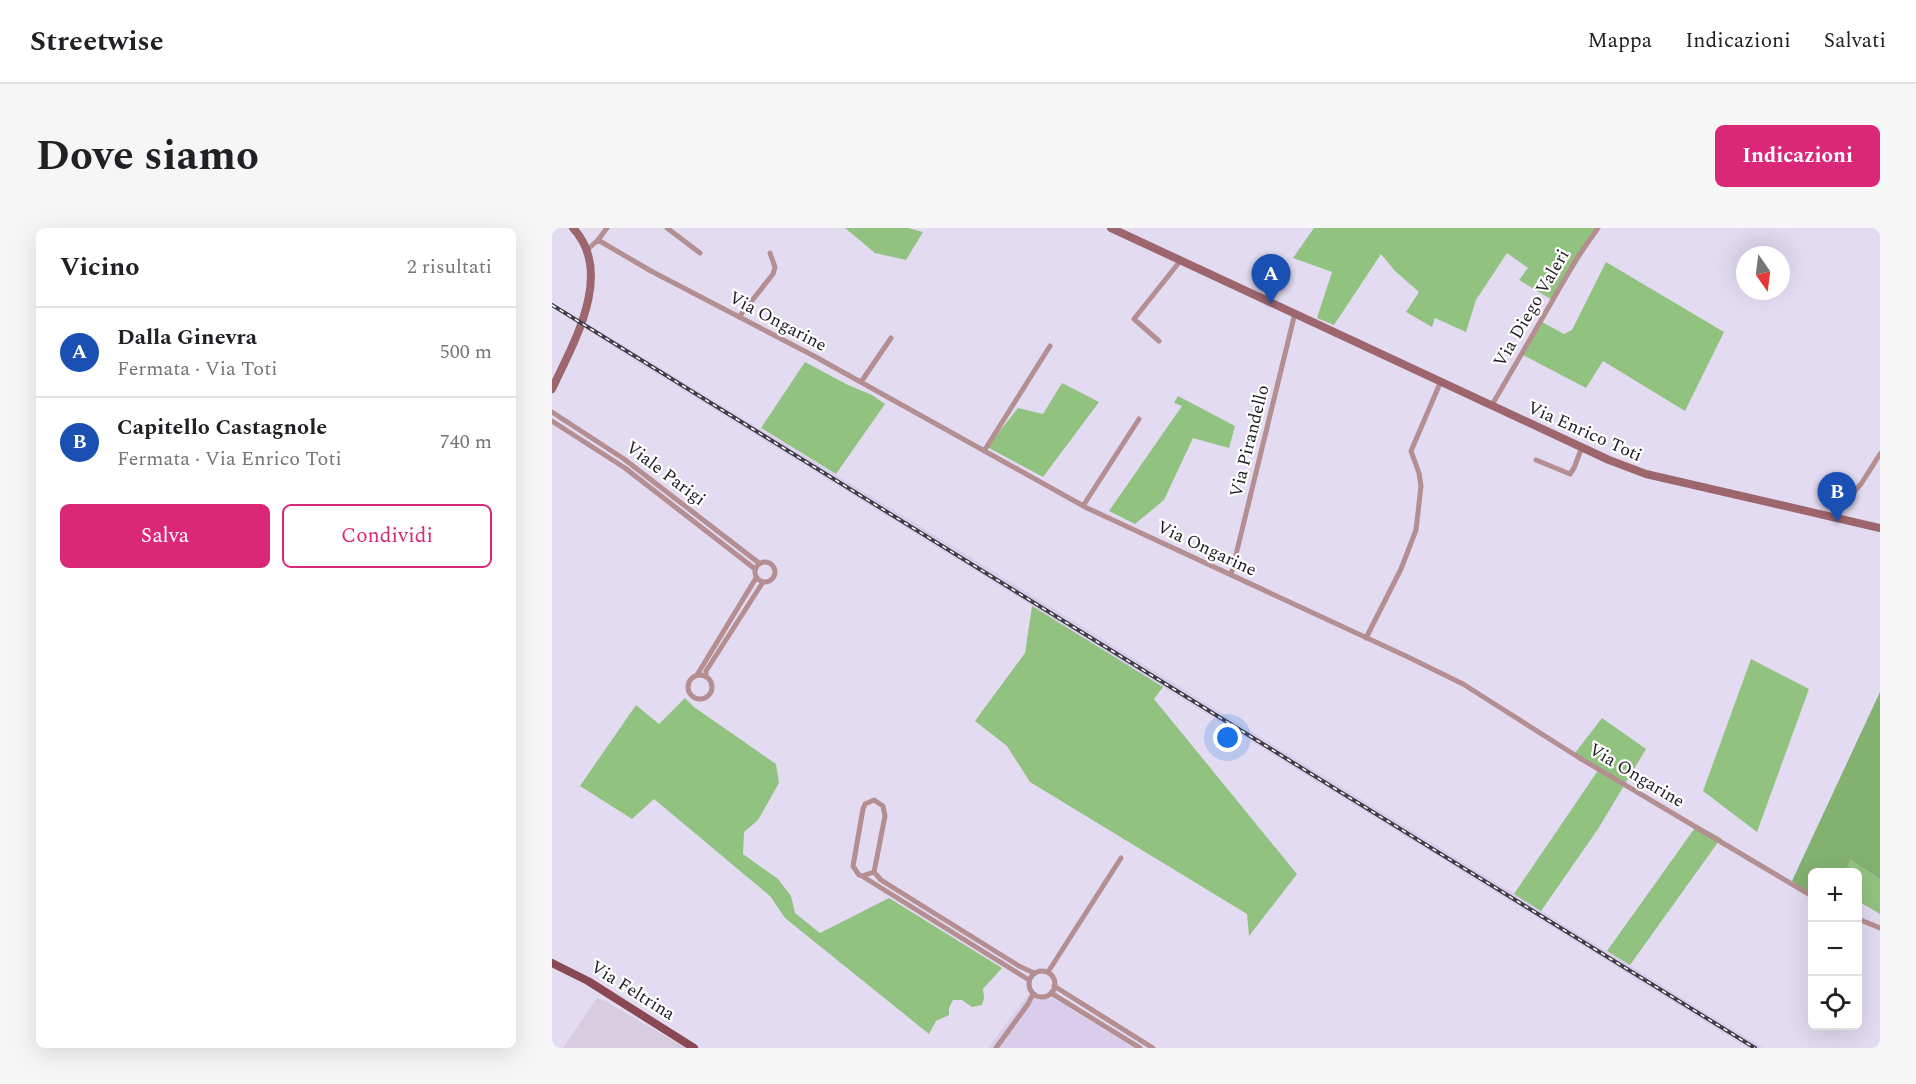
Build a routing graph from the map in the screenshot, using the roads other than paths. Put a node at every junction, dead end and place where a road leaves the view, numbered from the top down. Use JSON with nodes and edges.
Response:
{"nodes":[{"id":1,"x":573,"y":228,"type":"edge"},
{"id":2,"x":607,"y":228,"type":"edge"},
{"id":3,"x":667,"y":228,"type":"edge"},
{"id":4,"x":1112,"y":228,"type":"edge"},
{"id":5,"x":1598,"y":228,"type":"edge"},
{"id":6,"x":598,"y":240,"type":"junction"},
{"id":7,"x":700,"y":253,"type":"dead end"},
{"id":8,"x":770,"y":253,"type":"dead end"},
{"id":9,"x":588,"y":254,"type":"junction"},
{"id":10,"x":1181,"y":260,"type":"junction"},
{"id":11,"x":1297,"y":313,"type":"junction"},
{"id":12,"x":739,"y":317,"type":"junction"},
{"id":13,"x":891,"y":338,"type":"dead end"},
{"id":14,"x":1159,"y":342,"type":"dead end"},
{"id":15,"x":1050,"y":346,"type":"dead end"},
{"id":16,"x":1441,"y":381,"type":"junction"},
{"id":17,"x":861,"y":382,"type":"junction"},
{"id":18,"x":552,"y":389,"type":"edge"},
{"id":19,"x":1492,"y":405,"type":"junction"},
{"id":20,"x":552,"y":412,"type":"edge"},
{"id":21,"x":1139,"y":419,"type":"dead end"},
{"id":22,"x":552,"y":421,"type":"edge"},
{"id":23,"x":1582,"y":447,"type":"junction"},
{"id":24,"x":984,"y":451,"type":"junction"},
{"id":25,"x":1880,"y":454,"type":"edge"},
{"id":26,"x":1536,"y":460,"type":"dead end"},
{"id":27,"x":1083,"y":506,"type":"junction"},
{"id":28,"x":1832,"y":516,"type":"junction"},
{"id":29,"x":1878,"y":528,"type":"edge"},
{"id":30,"x":759,"y":563,"type":"junction"},
{"id":31,"x":755,"y":569,"type":"junction"},
{"id":32,"x":1231,"y":575,"type":"junction"},
{"id":33,"x":756,"y":578,"type":"junction"},
{"id":34,"x":762,"y":582,"type":"junction"},
{"id":35,"x":1366,"y":638,"type":"junction"},
{"id":36,"x":697,"y":675,"type":"junction"},
{"id":37,"x":706,"y":676,"type":"junction"},
{"id":38,"x":1122,"y":858,"type":"dead end"},
{"id":39,"x":874,"y":872,"type":"junction"},
{"id":40,"x":862,"y":876,"type":"junction"},
{"id":41,"x":1808,"y":894,"type":"edge"},
{"id":42,"x":1862,"y":921,"type":"edge"},
{"id":43,"x":1880,"y":928,"type":"edge"},
{"id":44,"x":552,"y":963,"type":"edge"},
{"id":45,"x":1048,"y":972,"type":"junction"},
{"id":46,"x":1034,"y":973,"type":"junction"},
{"id":47,"x":1029,"y":980,"type":"junction"},
{"id":48,"x":1054,"y":986,"type":"junction"},
{"id":49,"x":1051,"y":993,"type":"junction"},
{"id":50,"x":1033,"y":994,"type":"junction"},
{"id":51,"x":694,"y":1048,"type":"edge"},
{"id":52,"x":996,"y":1048,"type":"edge"},
{"id":53,"x":1140,"y":1048,"type":"edge"},
{"id":54,"x":1153,"y":1048,"type":"edge"}],
"edges":[{"from":1,"to":9,"type":"main road"},
{"from":2,"to":6,"type":"street"},
{"from":3,"to":7,"type":"street"},
{"from":4,"to":10,"type":"main road","name":"Via Enrico Toti"},
{"from":5,"to":19,"type":"street","name":"Via Diego Valeri"},
{"from":6,"to":9,"type":"street"},
{"from":6,"to":12,"type":"street","name":"Via Ongarine"},
{"from":8,"to":12,"type":"street"},
{"from":9,"to":18,"type":"main road"},
{"from":10,"to":11,"type":"main road","name":"Via Enrico Toti"},
{"from":10,"to":14,"type":"street"},
{"from":11,"to":16,"type":"main road","name":"Via Enrico Toti"},
{"from":11,"to":32,"type":"street","name":"Via Pirandello"},
{"from":12,"to":17,"type":"street","name":"Via Ongarine"},
{"from":13,"to":17,"type":"street"},
{"from":15,"to":24,"type":"street"},
{"from":16,"to":19,"type":"main road","name":"Via Enrico Toti"},
{"from":16,"to":35,"type":"street"},
{"from":17,"to":24,"type":"street","name":"Via Ongarine"},
{"from":19,"to":23,"type":"main road","name":"Via Enrico Toti"},
{"from":20,"to":30,"type":"street","name":"Viale Parigi"},
{"from":21,"to":27,"type":"street"},
{"from":22,"to":31,"type":"street","name":"Viale Parigi"},
{"from":23,"to":26,"type":"street"},
{"from":23,"to":28,"type":"main road","name":"Via Enrico Toti"},
{"from":24,"to":27,"type":"street","name":"Via Ongarine"},
{"from":25,"to":28,"type":"street"},
{"from":27,"to":32,"type":"street","name":"Via Ongarine"},
{"from":28,"to":29,"type":"main road","name":"Via Enrico Toti"},
{"from":30,"to":31,"type":"street"},
{"from":30,"to":34,"type":"street","name":"Viale Parigi"},
{"from":31,"to":33,"type":"street"},
{"from":32,"to":35,"type":"street","name":"Via Ongarine"},
{"from":33,"to":34,"type":"street"},
{"from":33,"to":36,"type":"street"},
{"from":34,"to":37,"type":"street"},
{"from":35,"to":41,"type":"street","name":"Via Ongarine"},
{"from":36,"to":37,"type":"street"},
{"from":36,"to":37,"type":"street"},
{"from":38,"to":45,"type":"street"},
{"from":39,"to":40,"type":"street"},
{"from":39,"to":40,"type":"street"},
{"from":39,"to":46,"type":"street"},
{"from":40,"to":47,"type":"street"},
{"from":42,"to":43,"type":"street"},
{"from":44,"to":51,"type":"main road","name":"Via Feltrina"},
{"from":45,"to":46,"type":"street"},
{"from":45,"to":48,"type":"street"},
{"from":46,"to":47,"type":"street"},
{"from":47,"to":50,"type":"street"},
{"from":48,"to":49,"type":"street"},
{"from":48,"to":54,"type":"street"},
{"from":49,"to":50,"type":"street"},
{"from":49,"to":53,"type":"street"},
{"from":50,"to":52,"type":"street"}]}
